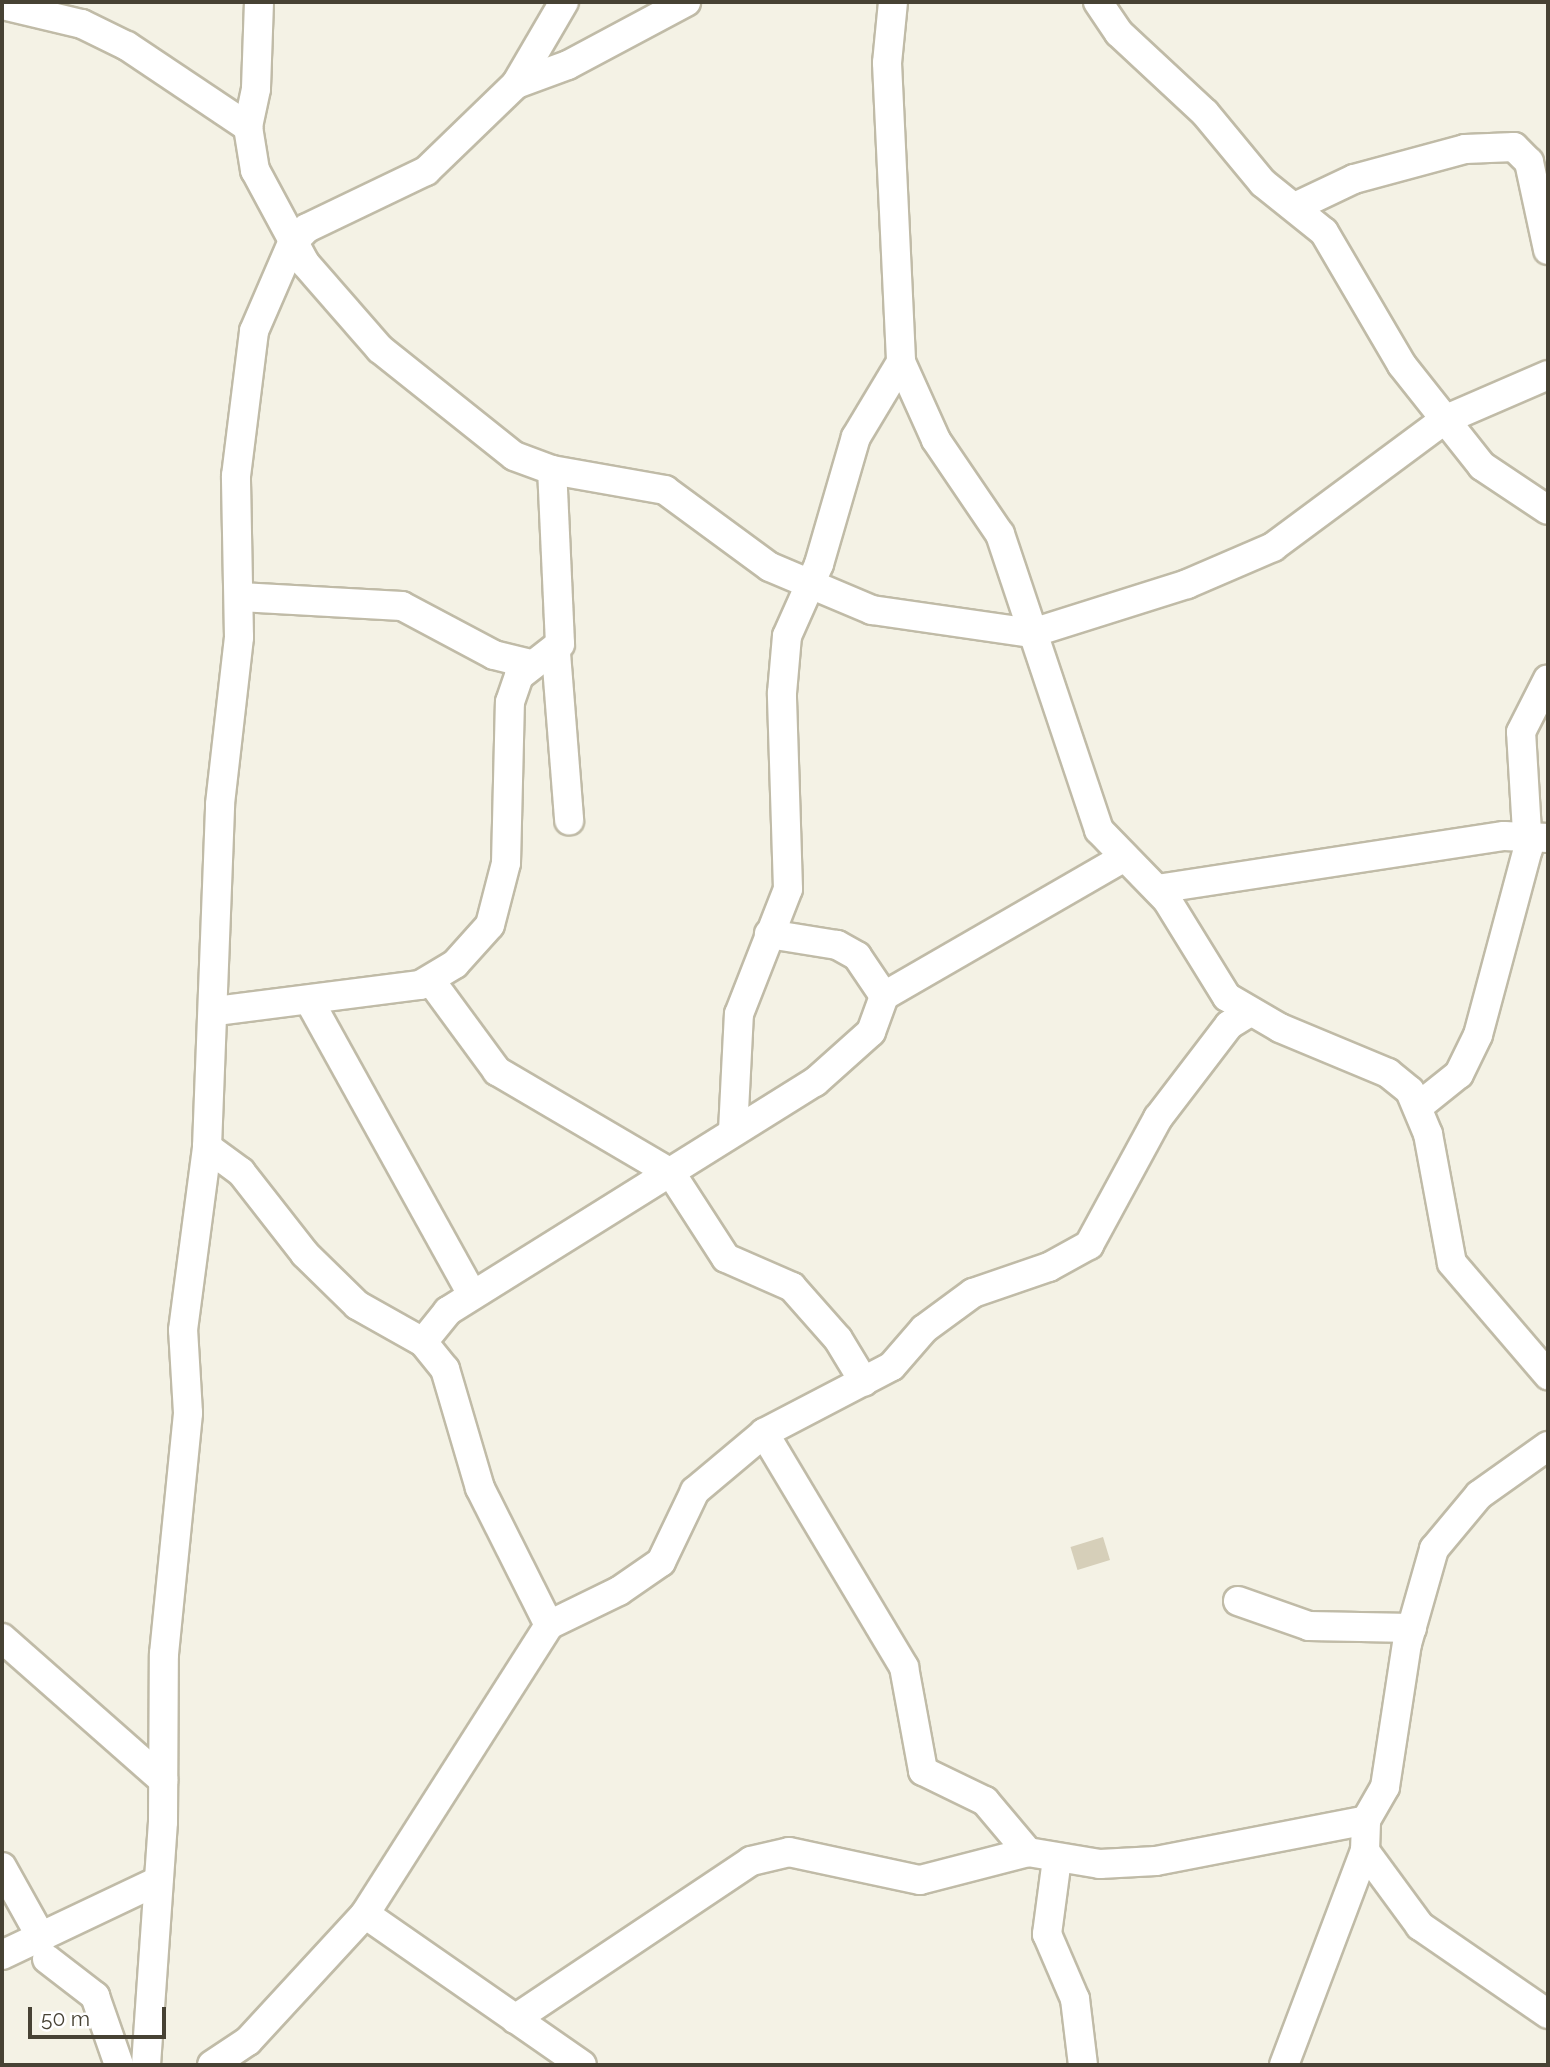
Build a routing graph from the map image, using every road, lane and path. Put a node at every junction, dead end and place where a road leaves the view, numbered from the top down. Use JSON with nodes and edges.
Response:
{"nodes":[{"id":1,"x":260,"y":2,"type":"edge"},
{"id":2,"x":564,"y":2,"type":"edge"},
{"id":3,"x":685,"y":2,"type":"edge"},
{"id":4,"x":893,"y":2,"type":"edge"},
{"id":5,"x":1099,"y":2,"type":"edge"},
{"id":6,"x":2,"y":5,"type":"edge"},
{"id":7,"x":516,"y":84,"type":"junction"},
{"id":8,"x":248,"y":127,"type":"junction"},
{"id":9,"x":1295,"y":207,"type":"junction"},
{"id":10,"x":292,"y":243,"type":"junction"},
{"id":11,"x":1548,"y":250,"type":"edge"},
{"id":12,"x":901,"y":362,"type":"junction"},
{"id":13,"x":1548,"y":375,"type":"edge"},
{"id":14,"x":1444,"y":421,"type":"junction"},
{"id":15,"x":552,"y":470,"type":"junction"},
{"id":16,"x":1548,"y":510,"type":"edge"},
{"id":17,"x":811,"y":582,"type":"junction"},
{"id":18,"x":240,"y":597,"type":"junction"},
{"id":19,"x":1032,"y":633,"type":"junction"},
{"id":20,"x":556,"y":653,"type":"junction"},
{"id":21,"x":530,"y":664,"type":"junction"},
{"id":22,"x":1548,"y":679,"type":"edge"},
{"id":23,"x":569,"y":820,"type":"dead end"},
{"id":24,"x":1538,"y":838,"type":"edge"},
{"id":25,"x":1123,"y":858,"type":"junction"},
{"id":26,"x":1157,"y":889,"type":"junction"},
{"id":27,"x":769,"y":934,"type":"junction"},
{"id":28,"x":431,"y":981,"type":"junction"},
{"id":29,"x":884,"y":996,"type":"junction"},
{"id":30,"x":310,"y":1002,"type":"junction"},
{"id":31,"x":216,"y":1012,"type":"junction"},
{"id":32,"x":1235,"y":1012,"type":"junction"},
{"id":33,"x":1419,"y":1106,"type":"junction"},
{"id":34,"x":733,"y":1131,"type":"junction"},
{"id":35,"x":207,"y":1147,"type":"junction"},
{"id":36,"x":671,"y":1173,"type":"junction"},
{"id":37,"x":472,"y":1294,"type":"junction"},
{"id":38,"x":423,"y":1342,"type":"junction"},
{"id":39,"x":1548,"y":1375,"type":"edge"},
{"id":40,"x":864,"y":1382,"type":"junction"},
{"id":41,"x":764,"y":1433,"type":"junction"},
{"id":42,"x":1548,"y":1446,"type":"edge"},
{"id":43,"x":1238,"y":1601,"type":"dead end"},
{"id":44,"x":549,"y":1625,"type":"junction"},
{"id":45,"x":1412,"y":1628,"type":"junction"},
{"id":46,"x":2,"y":1638,"type":"edge"},
{"id":47,"x":163,"y":1780,"type":"junction"},
{"id":48,"x":1366,"y":1820,"type":"junction"},
{"id":49,"x":1365,"y":1851,"type":"junction"},
{"id":50,"x":1028,"y":1852,"type":"junction"},
{"id":51,"x":1057,"y":1859,"type":"junction"},
{"id":52,"x":2,"y":1867,"type":"edge"},
{"id":53,"x":159,"y":1881,"type":"junction"},
{"id":54,"x":365,"y":1914,"type":"junction"},
{"id":55,"x":44,"y":1949,"type":"junction"},
{"id":56,"x":2,"y":1955,"type":"edge"},
{"id":57,"x":1548,"y":2014,"type":"edge"},
{"id":58,"x":515,"y":2019,"type":"junction"},
{"id":59,"x":119,"y":2065,"type":"edge"},
{"id":60,"x":146,"y":2065,"type":"edge"},
{"id":61,"x":213,"y":2065,"type":"edge"},
{"id":62,"x":582,"y":2065,"type":"edge"},
{"id":63,"x":1083,"y":2065,"type":"edge"},
{"id":64,"x":1284,"y":2065,"type":"edge"}],
"edges":[{"from":1,"to":8,"type":"street"},
{"from":2,"to":7,"type":"street"},
{"from":3,"to":7,"type":"street"},
{"from":4,"to":12,"type":"street"},
{"from":5,"to":9,"type":"street"},
{"from":6,"to":8,"type":"street"},
{"from":7,"to":10,"type":"street"},
{"from":8,"to":10,"type":"street"},
{"from":9,"to":11,"type":"street"},
{"from":9,"to":14,"type":"street"},
{"from":10,"to":15,"type":"street"},
{"from":10,"to":18,"type":"street"},
{"from":12,"to":17,"type":"street"},
{"from":12,"to":19,"type":"street"},
{"from":13,"to":14,"type":"street"},
{"from":14,"to":16,"type":"street"},
{"from":14,"to":19,"type":"street"},
{"from":15,"to":17,"type":"street"},
{"from":15,"to":20,"type":"street"},
{"from":17,"to":19,"type":"street"},
{"from":17,"to":27,"type":"street"},
{"from":18,"to":21,"type":"street"},
{"from":18,"to":31,"type":"street"},
{"from":19,"to":25,"type":"street"},
{"from":20,"to":21,"type":"street"},
{"from":20,"to":23,"type":"street"},
{"from":21,"to":28,"type":"street"},
{"from":22,"to":24,"type":"street"},
{"from":24,"to":26,"type":"street"},
{"from":24,"to":33,"type":"street"},
{"from":25,"to":26,"type":"street"},
{"from":25,"to":29,"type":"street"},
{"from":26,"to":32,"type":"street"},
{"from":27,"to":29,"type":"street"},
{"from":27,"to":34,"type":"street"},
{"from":28,"to":30,"type":"street"},
{"from":28,"to":36,"type":"street"},
{"from":29,"to":34,"type":"street"},
{"from":30,"to":31,"type":"street"},
{"from":30,"to":37,"type":"street"},
{"from":31,"to":35,"type":"street"},
{"from":32,"to":33,"type":"street"},
{"from":32,"to":40,"type":"street"},
{"from":33,"to":39,"type":"street"},
{"from":34,"to":36,"type":"street"},
{"from":35,"to":38,"type":"street"},
{"from":35,"to":47,"type":"street"},
{"from":36,"to":37,"type":"street"},
{"from":36,"to":40,"type":"street"},
{"from":37,"to":38,"type":"street"},
{"from":38,"to":44,"type":"street"},
{"from":40,"to":41,"type":"street"},
{"from":41,"to":44,"type":"street"},
{"from":41,"to":50,"type":"street"},
{"from":42,"to":45,"type":"street"},
{"from":43,"to":45,"type":"street"},
{"from":44,"to":54,"type":"street"},
{"from":45,"to":48,"type":"street"},
{"from":46,"to":47,"type":"street"},
{"from":47,"to":53,"type":"street"},
{"from":48,"to":49,"type":"street"},
{"from":48,"to":51,"type":"street"},
{"from":49,"to":57,"type":"street"},
{"from":49,"to":64,"type":"street"},
{"from":50,"to":51,"type":"street"},
{"from":50,"to":58,"type":"street"},
{"from":51,"to":63,"type":"street"},
{"from":52,"to":55,"type":"street"},
{"from":53,"to":55,"type":"street"},
{"from":53,"to":60,"type":"street"},
{"from":54,"to":58,"type":"street"},
{"from":54,"to":61,"type":"street"},
{"from":55,"to":56,"type":"street"},
{"from":55,"to":59,"type":"street"},
{"from":58,"to":62,"type":"street"}]}
